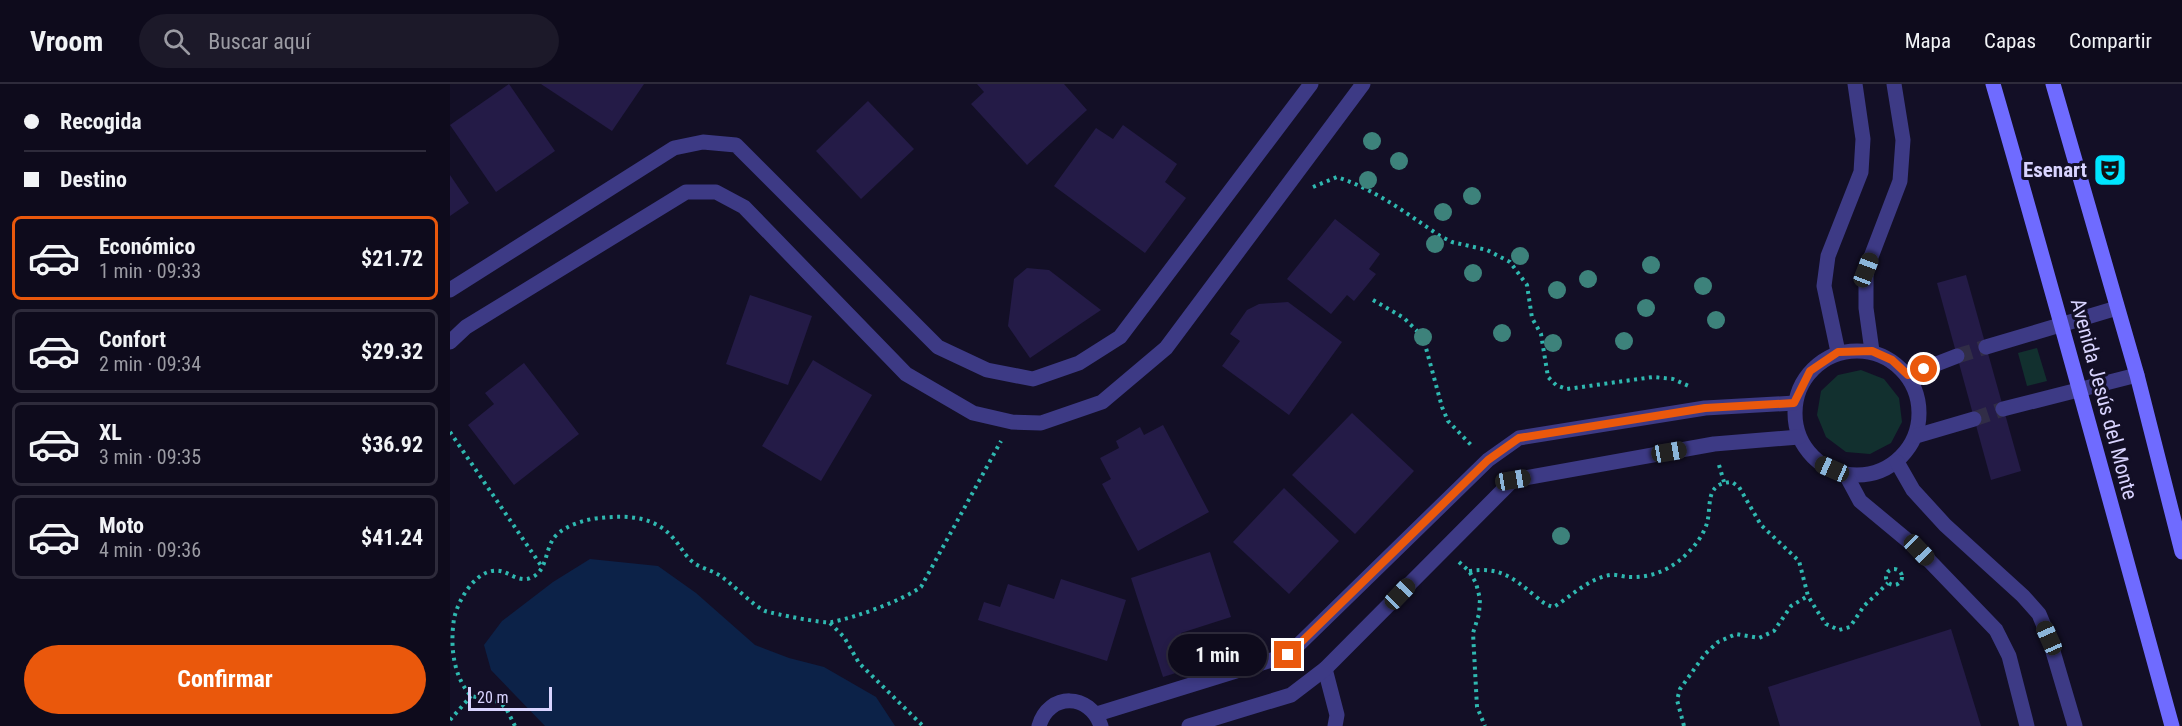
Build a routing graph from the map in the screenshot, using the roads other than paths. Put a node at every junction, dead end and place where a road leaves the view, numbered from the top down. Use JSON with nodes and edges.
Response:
{"nodes":[{"id":1,"x":1311,"y":84,"type":"edge"},
{"id":2,"x":1364,"y":84,"type":"edge"},
{"id":3,"x":1855,"y":84,"type":"edge"},
{"id":4,"x":1894,"y":84,"type":"edge"},
{"id":5,"x":1993,"y":84,"type":"edge"},
{"id":6,"x":2052,"y":84,"type":"edge"},
{"id":7,"x":450,"y":290,"type":"edge"},
{"id":8,"x":2117,"y":308,"type":"junction"},
{"id":9,"x":2063,"y":324,"type":"junction"},
{"id":10,"x":450,"y":342,"type":"edge"},
{"id":11,"x":1986,"y":347,"type":"tunnel mouth"},
{"id":12,"x":1872,"y":351,"type":"junction"},
{"id":13,"x":1838,"y":352,"type":"junction"},
{"id":14,"x":1957,"y":356,"type":"tunnel mouth"},
{"id":15,"x":1908,"y":375,"type":"junction"},
{"id":16,"x":2137,"y":375,"type":"junction"},
{"id":17,"x":2079,"y":391,"type":"junction"},
{"id":18,"x":1794,"y":403,"type":"junction"},
{"id":19,"x":2003,"y":409,"type":"tunnel mouth"},
{"id":20,"x":1974,"y":419,"type":"tunnel mouth"},
{"id":21,"x":1916,"y":436,"type":"junction"},
{"id":22,"x":1799,"y":437,"type":"junction"},
{"id":23,"x":1897,"y":462,"type":"junction"},
{"id":24,"x":1846,"y":476,"type":"junction"},
{"id":25,"x":2182,"y":552,"type":"edge"},
{"id":26,"x":1325,"y":669,"type":"junction"},
{"id":27,"x":1099,"y":720,"type":"edge"},
{"id":28,"x":1039,"y":726,"type":"edge"},
{"id":29,"x":1189,"y":726,"type":"edge"},
{"id":30,"x":1335,"y":726,"type":"edge"},
{"id":31,"x":2027,"y":726,"type":"edge"},
{"id":32,"x":2075,"y":726,"type":"edge"},
{"id":33,"x":2172,"y":726,"type":"edge"}],
"edges":[{"from":1,"to":7,"type":"street"},
{"from":2,"to":10,"type":"street"},
{"from":3,"to":13,"type":"street"},
{"from":4,"to":12,"type":"street"},
{"from":5,"to":9,"type":"main road","name":"Avenida Jesús del Monte"},
{"from":6,"to":8,"type":"main road","name":"Avenida Jesús del Monte"},
{"from":8,"to":9,"type":"street"},
{"from":8,"to":16,"type":"main road","name":"Avenida Jesús del Monte"},
{"from":9,"to":11,"type":"street"},
{"from":9,"to":17,"type":"main road","name":"Avenida Jesús del Monte"},
{"from":12,"to":13,"type":"street"},
{"from":12,"to":15,"type":"street"},
{"from":13,"to":18,"type":"street"},
{"from":14,"to":15,"type":"street"},
{"from":15,"to":21,"type":"street"},
{"from":16,"to":17,"type":"street"},
{"from":16,"to":25,"type":"main road","name":"Avenida Jesús del Monte"},
{"from":17,"to":19,"type":"street"},
{"from":17,"to":33,"type":"main road","name":"Avenida Jesús del Monte"},
{"from":18,"to":22,"type":"street"},
{"from":18,"to":27,"type":"street"},
{"from":20,"to":21,"type":"street"},
{"from":21,"to":23,"type":"street"},
{"from":22,"to":24,"type":"street"},
{"from":22,"to":26,"type":"street"},
{"from":23,"to":24,"type":"street"},
{"from":23,"to":32,"type":"street"},
{"from":24,"to":31,"type":"street"},
{"from":26,"to":29,"type":"street"},
{"from":26,"to":30,"type":"street"},
{"from":27,"to":28,"type":"street"}]}
